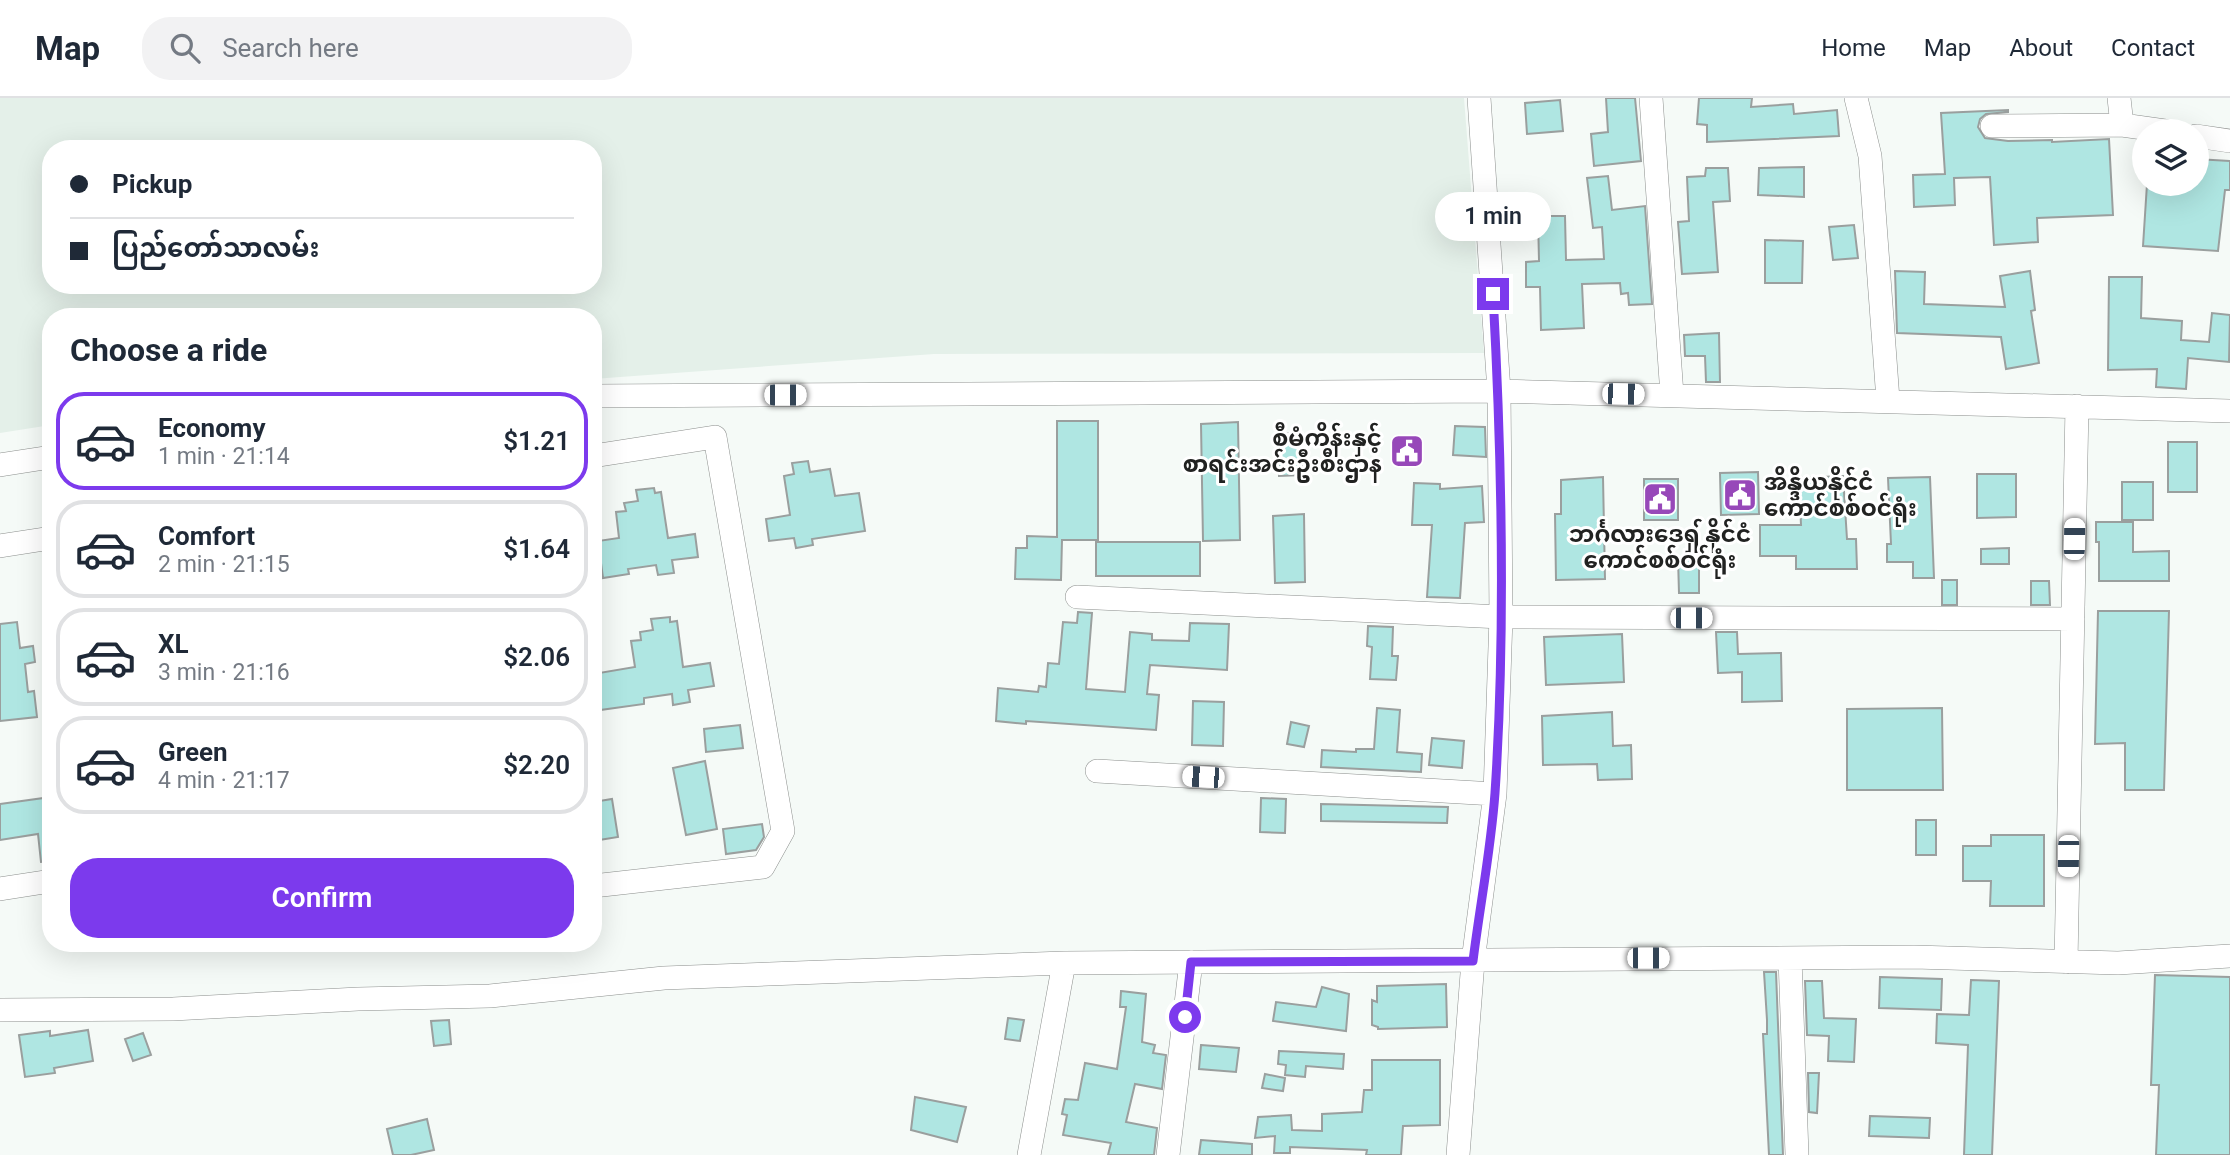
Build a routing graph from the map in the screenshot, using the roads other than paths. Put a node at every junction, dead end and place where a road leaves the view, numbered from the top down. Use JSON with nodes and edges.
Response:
{"nodes":[{"id":1,"x":1479,"y":98,"type":"edge"},
{"id":2,"x":1651,"y":98,"type":"edge"},
{"id":3,"x":1856,"y":98,"type":"edge"},
{"id":4,"x":2119,"y":98,"type":"edge"},
{"id":5,"x":2122,"y":125,"type":"junction"},
{"id":6,"x":1992,"y":126,"type":"dead end"},
{"id":7,"x":2132,"y":126,"type":"edge"},
{"id":8,"x":2209,"y":138,"type":"edge"},
{"id":9,"x":2230,"y":141,"type":"edge"},
{"id":10,"x":1499,"y":391,"type":"junction"},
{"id":11,"x":1672,"y":395,"type":"junction"},
{"id":12,"x":602,"y":396,"type":"edge"},
{"id":13,"x":1888,"y":400,"type":"junction"},
{"id":14,"x":2077,"y":406,"type":"junction"},
{"id":15,"x":2230,"y":411,"type":"edge"},
{"id":16,"x":602,"y":455,"type":"edge"},
{"id":17,"x":42,"y":458,"type":"edge"},
{"id":18,"x":0,"y":465,"type":"edge"},
{"id":19,"x":42,"y":539,"type":"edge"},
{"id":20,"x":0,"y":545,"type":"edge"},
{"id":21,"x":1077,"y":597,"type":"dead end"},
{"id":22,"x":1501,"y":617,"type":"junction"},
{"id":23,"x":2073,"y":619,"type":"junction"},
{"id":24,"x":1097,"y":771,"type":"dead end"},
{"id":25,"x":1495,"y":794,"type":"junction"},
{"id":26,"x":42,"y":882,"type":"edge"},
{"id":27,"x":602,"y":885,"type":"edge"},
{"id":28,"x":0,"y":889,"type":"edge"},
{"id":29,"x":2230,"y":956,"type":"edge"},
{"id":30,"x":1790,"y":958,"type":"junction"},
{"id":31,"x":1473,"y":961,"type":"junction"},
{"id":32,"x":1191,"y":962,"type":"junction"},
{"id":33,"x":2066,"y":962,"type":"junction"},
{"id":34,"x":1064,"y":963,"type":"junction"},
{"id":35,"x":0,"y":1010,"type":"edge"},
{"id":36,"x":1029,"y":1155,"type":"edge"},
{"id":37,"x":1168,"y":1155,"type":"edge"},
{"id":38,"x":1458,"y":1155,"type":"edge"},
{"id":39,"x":1797,"y":1155,"type":"edge"}],
"edges":[{"from":1,"to":10,"type":"street"},
{"from":2,"to":11,"type":"street"},
{"from":3,"to":13,"type":"street"},
{"from":4,"to":5,"type":"street"},
{"from":5,"to":6,"type":"street"},
{"from":5,"to":7,"type":"street"},
{"from":8,"to":9,"type":"street"},
{"from":10,"to":11,"type":"street"},
{"from":10,"to":12,"type":"street"},
{"from":10,"to":22,"type":"street"},
{"from":11,"to":13,"type":"street"},
{"from":13,"to":14,"type":"street"},
{"from":14,"to":15,"type":"street"},
{"from":14,"to":23,"type":"street"},
{"from":16,"to":27,"type":"street"},
{"from":17,"to":18,"type":"street"},
{"from":19,"to":20,"type":"street"},
{"from":21,"to":22,"type":"street"},
{"from":22,"to":23,"type":"street"},
{"from":22,"to":25,"type":"street"},
{"from":23,"to":33,"type":"street"},
{"from":24,"to":25,"type":"street"},
{"from":25,"to":31,"type":"street"},
{"from":26,"to":28,"type":"street"},
{"from":29,"to":33,"type":"street"},
{"from":30,"to":31,"type":"street"},
{"from":30,"to":33,"type":"street"},
{"from":30,"to":39,"type":"street"},
{"from":31,"to":32,"type":"street"},
{"from":31,"to":38,"type":"street"},
{"from":32,"to":34,"type":"street"},
{"from":32,"to":37,"type":"street"},
{"from":34,"to":35,"type":"street"},
{"from":34,"to":36,"type":"street"}]}
